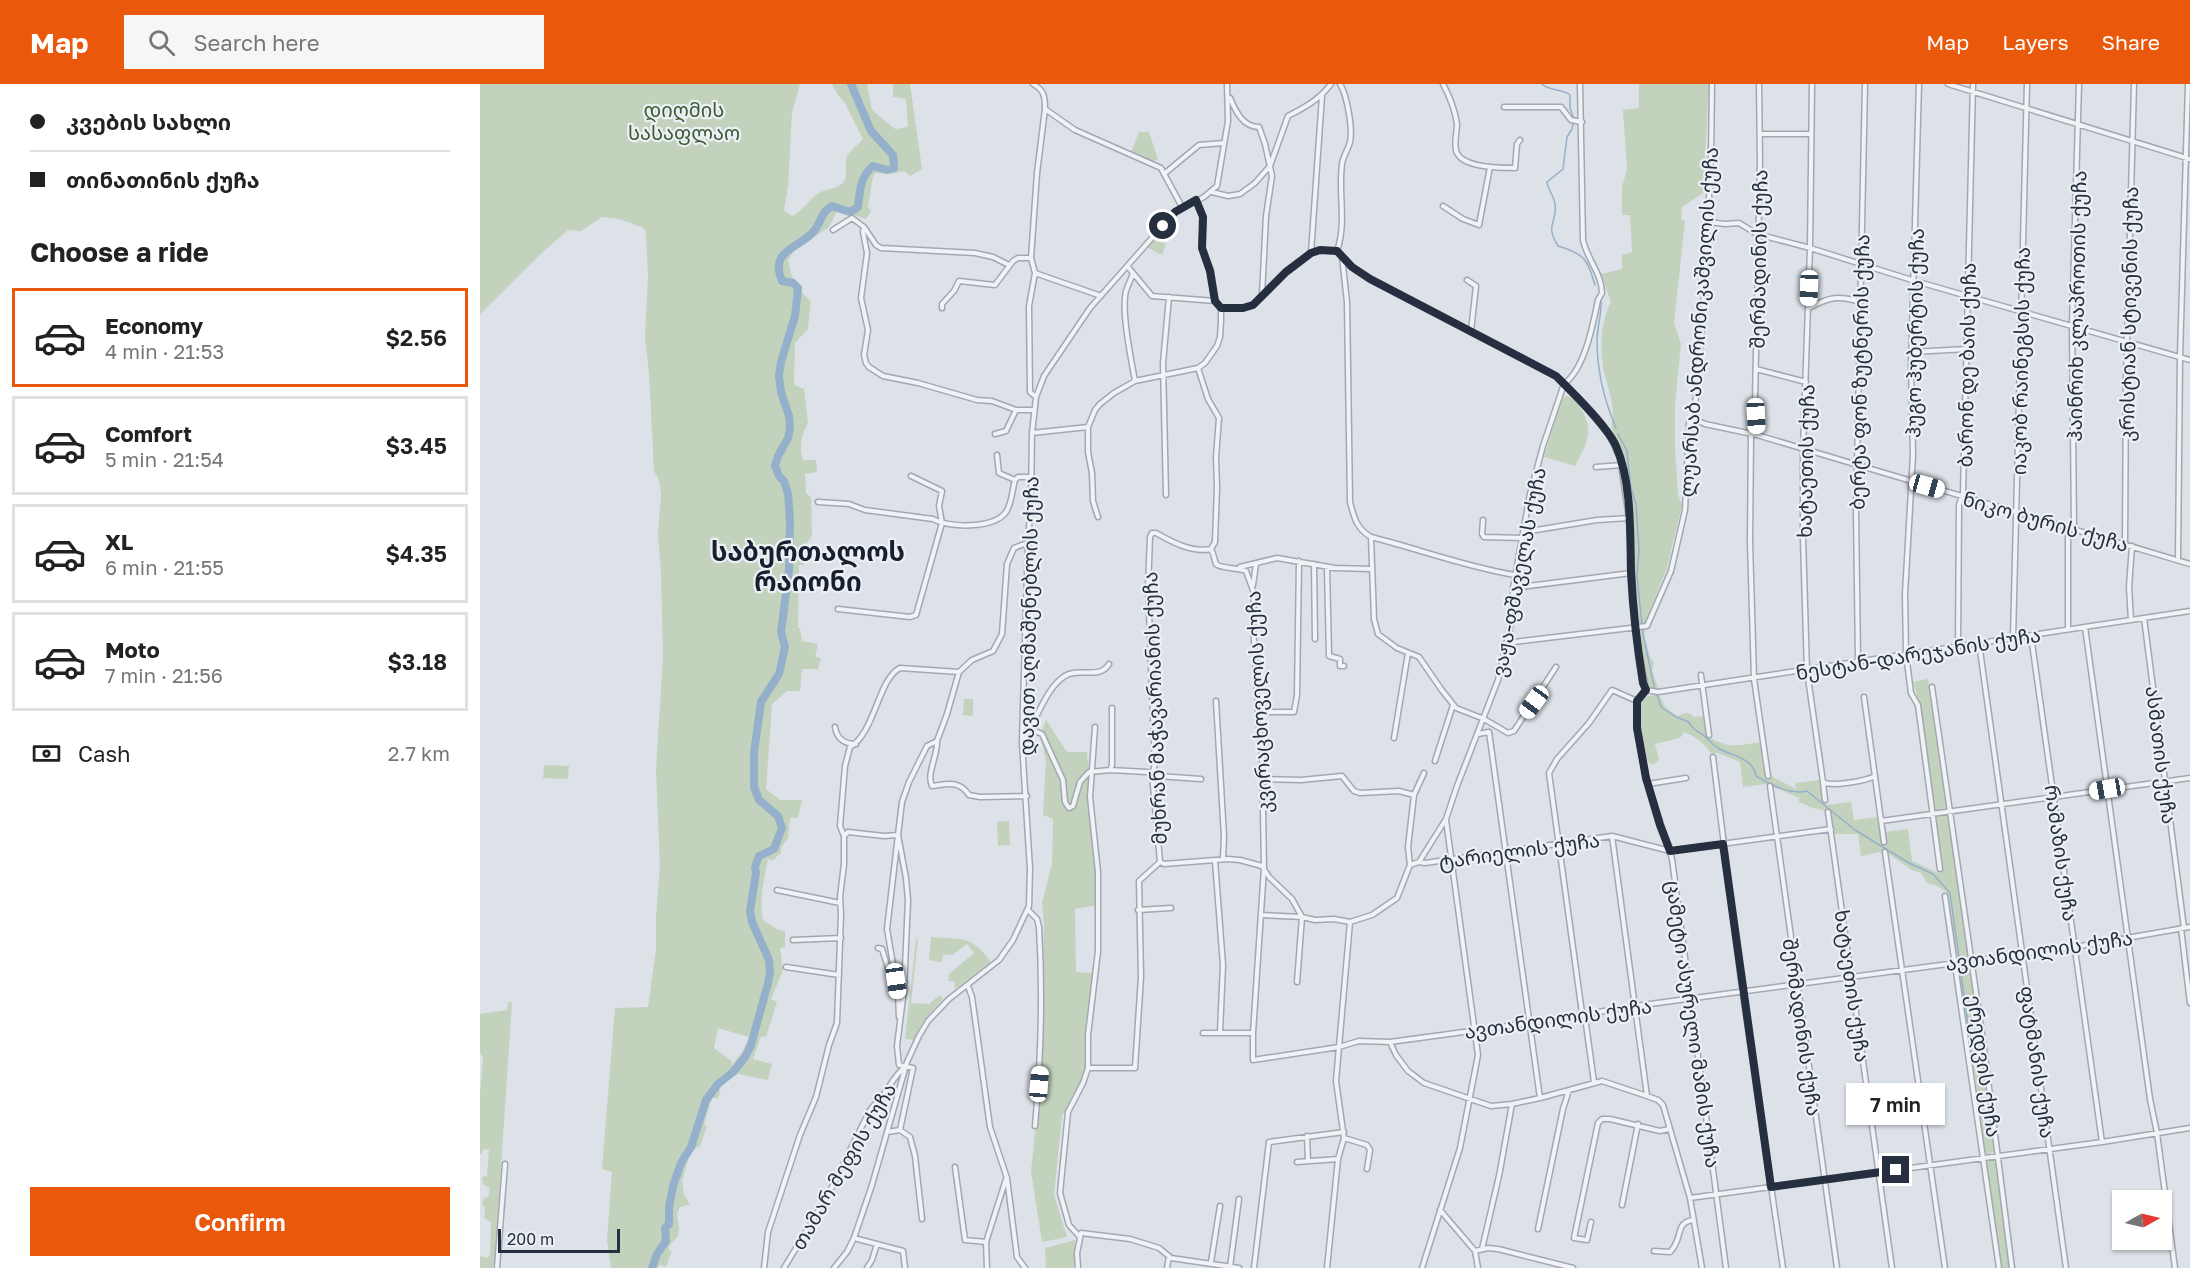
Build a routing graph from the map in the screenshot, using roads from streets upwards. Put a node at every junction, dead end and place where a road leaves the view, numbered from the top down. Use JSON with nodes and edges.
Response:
{"nodes":[{"id":1,"x":1033,"y":84,"type":"edge"},
{"id":2,"x":1227,"y":84,"type":"edge"},
{"id":3,"x":1330,"y":84,"type":"edge"},
{"id":4,"x":1340,"y":84,"type":"edge"},
{"id":5,"x":1443,"y":84,"type":"edge"},
{"id":6,"x":1580,"y":84,"type":"edge"},
{"id":7,"x":1712,"y":84,"type":"edge"},
{"id":8,"x":1760,"y":84,"type":"edge"},
{"id":9,"x":1812,"y":84,"type":"edge"},
{"id":10,"x":1865,"y":84,"type":"edge"},
{"id":11,"x":1919,"y":84,"type":"edge"},
{"id":12,"x":1948,"y":84,"type":"edge"},
{"id":13,"x":1972,"y":84,"type":"edge"},
{"id":14,"x":2027,"y":84,"type":"edge"},
{"id":15,"x":2079,"y":84,"type":"edge"},
{"id":16,"x":2134,"y":84,"type":"edge"},
{"id":17,"x":2188,"y":84,"type":"edge"},
{"id":18,"x":1972,"y":91,"type":"junction"},
{"id":19,"x":1228,"y":95,"type":"junction"},
{"id":20,"x":1322,"y":96,"type":"junction"},
{"id":21,"x":1504,"y":106,"type":"dead end"},
{"id":22,"x":1045,"y":109,"type":"junction"},
{"id":23,"x":2026,"y":109,"type":"junction"},
{"id":24,"x":1580,"y":122,"type":"junction"},
{"id":25,"x":2078,"y":125,"type":"junction"},
{"id":26,"x":1760,"y":134,"type":"junction"},
{"id":27,"x":1810,"y":135,"type":"junction"},
{"id":28,"x":1520,"y":140,"type":"dead end"},
{"id":29,"x":2132,"y":141,"type":"junction"},
{"id":30,"x":1224,"y":143,"type":"junction"},
{"id":31,"x":2188,"y":158,"type":"edge"},
{"id":32,"x":1270,"y":166,"type":"junction"},
{"id":33,"x":1490,"y":167,"type":"junction"},
{"id":34,"x":1164,"y":174,"type":"junction"},
{"id":35,"x":1211,"y":192,"type":"junction"},
{"id":36,"x":1196,"y":200,"type":"junction"},
{"id":37,"x":1443,"y":206,"type":"dead end"},
{"id":38,"x":1182,"y":207,"type":"junction"},
{"id":39,"x":1708,"y":222,"type":"junction"},
{"id":40,"x":864,"y":227,"type":"junction"},
{"id":41,"x":833,"y":230,"type":"dead end"},
{"id":42,"x":1757,"y":234,"type":"junction"},
{"id":43,"x":1810,"y":248,"type":"junction"},
{"id":44,"x":1337,"y":251,"type":"junction"},
{"id":45,"x":1311,"y":253,"type":"junction"},
{"id":46,"x":1342,"y":257,"type":"junction"},
{"id":47,"x":1031,"y":258,"type":"junction"},
{"id":48,"x":1009,"y":265,"type":"junction"},
{"id":49,"x":1860,"y":265,"type":"junction"},
{"id":50,"x":1128,"y":267,"type":"junction"},
{"id":51,"x":1035,"y":273,"type":"junction"},
{"id":52,"x":1133,"y":273,"type":"junction"},
{"id":53,"x":1467,"y":280,"type":"dead end"},
{"id":54,"x":1915,"y":281,"type":"junction"},
{"id":55,"x":1968,"y":295,"type":"junction"},
{"id":56,"x":1101,"y":296,"type":"junction"},
{"id":57,"x":1262,"y":296,"type":"junction"},
{"id":58,"x":1169,"y":297,"type":"junction"},
{"id":59,"x":1215,"y":301,"type":"junction"},
{"id":60,"x":1860,"y":302,"type":"junction"},
{"id":61,"x":942,"y":308,"type":"dead end"},
{"id":62,"x":1221,"y":308,"type":"junction"},
{"id":63,"x":1809,"y":309,"type":"junction"},
{"id":64,"x":2022,"y":312,"type":"junction"},
{"id":65,"x":2072,"y":326,"type":"junction"},
{"id":66,"x":1471,"y":331,"type":"junction"},
{"id":67,"x":2127,"y":342,"type":"junction"},
{"id":68,"x":1967,"y":349,"type":"junction"},
{"id":69,"x":1912,"y":352,"type":"junction"},
{"id":70,"x":2180,"y":357,"type":"junction"},
{"id":71,"x":2190,"y":360,"type":"edge"},
{"id":72,"x":1198,"y":368,"type":"junction"},
{"id":73,"x":1756,"y":369,"type":"junction"},
{"id":74,"x":1164,"y":374,"type":"junction"},
{"id":75,"x":1135,"y":381,"type":"junction"},
{"id":76,"x":1806,"y":382,"type":"junction"},
{"id":77,"x":1564,"y":384,"type":"junction"},
{"id":78,"x":1036,"y":397,"type":"junction"},
{"id":79,"x":1016,"y":410,"type":"junction"},
{"id":80,"x":1034,"y":410,"type":"junction"},
{"id":81,"x":1694,"y":419,"type":"junction"},
{"id":82,"x":1088,"y":427,"type":"junction"},
{"id":83,"x":995,"y":434,"type":"dead end"},
{"id":84,"x":1032,"y":434,"type":"junction"},
{"id":85,"x":1751,"y":434,"type":"junction"},
{"id":86,"x":1757,"y":435,"type":"junction"},
{"id":87,"x":1803,"y":450,"type":"junction"},
{"id":88,"x":997,"y":455,"type":"dead end"},
{"id":89,"x":1622,"y":465,"type":"junction"},
{"id":90,"x":1857,"y":465,"type":"junction"},
{"id":91,"x":1596,"y":467,"type":"dead end"},
{"id":92,"x":911,"y":476,"type":"dead end"},
{"id":93,"x":1031,"y":477,"type":"junction"},
{"id":94,"x":1015,"y":480,"type":"junction"},
{"id":95,"x":1911,"y":482,"type":"junction"},
{"id":96,"x":1166,"y":495,"type":"dead end"},
{"id":97,"x":1962,"y":496,"type":"junction"},
{"id":98,"x":818,"y":502,"type":"dead end"},
{"id":99,"x":2016,"y":512,"type":"junction"},
{"id":100,"x":1098,"y":517,"type":"dead end"},
{"id":101,"x":1629,"y":518,"type":"junction"},
{"id":102,"x":1483,"y":520,"type":"dead end"},
{"id":103,"x":942,"y":523,"type":"junction"},
{"id":104,"x":2068,"y":526,"type":"junction"},
{"id":105,"x":2074,"y":528,"type":"junction"},
{"id":106,"x":1524,"y":532,"type":"junction"},
{"id":107,"x":1371,"y":537,"type":"junction"},
{"id":108,"x":1523,"y":538,"type":"junction"},
{"id":109,"x":1028,"y":543,"type":"junction"},
{"id":110,"x":2125,"y":544,"type":"junction"},
{"id":111,"x":2132,"y":546,"type":"junction"},
{"id":112,"x":1211,"y":549,"type":"junction"},
{"id":113,"x":2178,"y":560,"type":"junction"},
{"id":114,"x":1299,"y":561,"type":"junction"},
{"id":115,"x":1256,"y":564,"type":"junction"},
{"id":116,"x":1314,"y":564,"type":"junction"},
{"id":117,"x":2190,"y":564,"type":"edge"},
{"id":118,"x":1236,"y":567,"type":"junction"},
{"id":119,"x":1327,"y":567,"type":"junction"},
{"id":120,"x":1371,"y":569,"type":"junction"},
{"id":121,"x":1631,"y":573,"type":"junction"},
{"id":122,"x":1515,"y":575,"type":"junction"},
{"id":123,"x":1253,"y":586,"type":"junction"},
{"id":124,"x":1513,"y":588,"type":"junction"},
{"id":125,"x":838,"y":609,"type":"dead end"},
{"id":126,"x":2190,"y":611,"type":"edge"},
{"id":127,"x":2144,"y":618,"type":"junction"},
{"id":128,"x":2131,"y":620,"type":"junction"},
{"id":129,"x":2085,"y":627,"type":"junction"},
{"id":130,"x":1636,"y":628,"type":"junction"},
{"id":131,"x":2068,"y":629,"type":"junction"},
{"id":132,"x":2031,"y":636,"type":"junction"},
{"id":133,"x":2013,"y":638,"type":"junction"},
{"id":134,"x":1315,"y":639,"type":"dead end"},
{"id":135,"x":1506,"y":643,"type":"junction"},
{"id":136,"x":1979,"y":643,"type":"junction"},
{"id":137,"x":1958,"y":646,"type":"junction"},
{"id":138,"x":1408,"y":653,"type":"junction"},
{"id":139,"x":1906,"y":654,"type":"junction"},
{"id":140,"x":1858,"y":661,"type":"junction"},
{"id":141,"x":1109,"y":664,"type":"dead end"},
{"id":142,"x":1344,"y":666,"type":"dead end"},
{"id":143,"x":1556,"y":667,"type":"dead end"},
{"id":144,"x":1807,"y":671,"type":"junction"},
{"id":145,"x":959,"y":672,"type":"junction"},
{"id":146,"x":1701,"y":675,"type":"dead end"},
{"id":147,"x":1754,"y":679,"type":"junction"},
{"id":148,"x":1702,"y":686,"type":"junction"},
{"id":149,"x":1932,"y":687,"type":"dead end"},
{"id":150,"x":1646,"y":690,"type":"junction"},
{"id":151,"x":1864,"y":697,"type":"dead end"},
{"id":152,"x":1216,"y":701,"type":"dead end"},
{"id":153,"x":1637,"y":701,"type":"junction"},
{"id":154,"x":1453,"y":705,"type":"junction"},
{"id":155,"x":1112,"y":708,"type":"dead end"},
{"id":156,"x":1258,"y":712,"type":"junction"},
{"id":157,"x":1484,"y":719,"type":"junction"},
{"id":158,"x":1493,"y":725,"type":"junction"},
{"id":159,"x":835,"y":727,"type":"dead end"},
{"id":160,"x":1095,"y":728,"type":"dead end"},
{"id":161,"x":1489,"y":732,"type":"junction"},
{"id":162,"x":1478,"y":734,"type":"junction"},
{"id":163,"x":1709,"y":735,"type":"dead end"},
{"id":164,"x":1394,"y":738,"type":"dead end"},
{"id":165,"x":937,"y":741,"type":"junction"},
{"id":166,"x":1022,"y":743,"type":"junction"},
{"id":167,"x":857,"y":744,"type":"junction"},
{"id":168,"x":1713,"y":757,"type":"dead end"},
{"id":169,"x":1436,"y":761,"type":"dead end"},
{"id":170,"x":1110,"y":770,"type":"junction"},
{"id":171,"x":1092,"y":772,"type":"junction"},
{"id":172,"x":1424,"y":773,"type":"dead end"},
{"id":173,"x":1152,"y":774,"type":"junction"},
{"id":174,"x":1768,"y":776,"type":"dead end"},
{"id":175,"x":1875,"y":776,"type":"junction"},
{"id":176,"x":1686,"y":778,"type":"dead end"},
{"id":177,"x":2190,"y":778,"type":"edge"},
{"id":178,"x":1201,"y":779,"type":"dead end"},
{"id":179,"x":1263,"y":779,"type":"junction"},
{"id":180,"x":1822,"y":782,"type":"junction"},
{"id":181,"x":2166,"y":782,"type":"junction"},
{"id":182,"x":1648,"y":784,"type":"junction"},
{"id":183,"x":1770,"y":786,"type":"dead end"},
{"id":184,"x":2107,"y":789,"type":"junction"},
{"id":185,"x":1414,"y":795,"type":"junction"},
{"id":186,"x":1027,"y":796,"type":"junction"},
{"id":187,"x":2055,"y":797,"type":"junction"},
{"id":188,"x":1825,"y":800,"type":"dead end"},
{"id":189,"x":2001,"y":804,"type":"junction"},
{"id":190,"x":1828,"y":812,"type":"dead end"},
{"id":191,"x":1950,"y":812,"type":"junction"},
{"id":192,"x":1934,"y":814,"type":"junction"},
{"id":193,"x":1446,"y":819,"type":"junction"},
{"id":194,"x":1881,"y":821,"type":"junction"},
{"id":195,"x":1831,"y":829,"type":"junction"},
{"id":196,"x":898,"y":835,"type":"junction"},
{"id":197,"x":1777,"y":835,"type":"junction"},
{"id":198,"x":844,"y":836,"type":"junction"},
{"id":199,"x":1612,"y":836,"type":"junction"},
{"id":200,"x":1884,"y":842,"type":"dead end"},
{"id":201,"x":1559,"y":843,"type":"junction"},
{"id":202,"x":1723,"y":844,"type":"junction"},
{"id":203,"x":1505,"y":851,"type":"junction"},
{"id":204,"x":1670,"y":851,"type":"junction"},
{"id":205,"x":1885,"y":852,"type":"dead end"},
{"id":206,"x":1451,"y":858,"type":"junction"},
{"id":207,"x":1223,"y":860,"type":"junction"},
{"id":208,"x":1215,"y":861,"type":"junction"},
{"id":209,"x":1160,"y":862,"type":"junction"},
{"id":210,"x":1419,"y":862,"type":"junction"},
{"id":211,"x":1410,"y":865,"type":"junction"},
{"id":212,"x":1264,"y":868,"type":"junction"},
{"id":213,"x":1940,"y":869,"type":"dead end"},
{"id":214,"x":777,"y":890,"type":"dead end"},
{"id":215,"x":1945,"y":896,"type":"dead end"},
{"id":216,"x":840,"y":903,"type":"junction"},
{"id":217,"x":1171,"y":908,"type":"dead end"},
{"id":218,"x":1028,"y":910,"type":"junction"},
{"id":219,"x":1138,"y":910,"type":"junction"},
{"id":220,"x":1261,"y":915,"type":"junction"},
{"id":221,"x":1302,"y":917,"type":"junction"},
{"id":222,"x":1350,"y":922,"type":"junction"},
{"id":223,"x":2190,"y":927,"type":"edge"},
{"id":224,"x":2183,"y":928,"type":"junction"},
{"id":225,"x":841,"y":938,"type":"junction"},
{"id":226,"x":2128,"y":938,"type":"junction"},
{"id":227,"x":793,"y":939,"type":"dead end"},
{"id":228,"x":2075,"y":947,"type":"junction"},
{"id":229,"x":878,"y":948,"type":"dead end"},
{"id":230,"x":2022,"y":954,"type":"junction"},
{"id":231,"x":1971,"y":961,"type":"junction"},
{"id":232,"x":1955,"y":963,"type":"junction"},
{"id":233,"x":786,"y":967,"type":"dead end"},
{"id":234,"x":1903,"y":970,"type":"junction"},
{"id":235,"x":839,"y":975,"type":"junction"},
{"id":236,"x":1851,"y":977,"type":"junction"},
{"id":237,"x":1297,"y":982,"type":"dead end"},
{"id":238,"x":1797,"y":984,"type":"junction"},
{"id":239,"x":968,"y":986,"type":"junction"},
{"id":240,"x":1743,"y":992,"type":"junction"},
{"id":241,"x":1689,"y":999,"type":"junction"},
{"id":242,"x":2190,"y":1003,"type":"edge"},
{"id":243,"x":897,"y":1005,"type":"junction"},
{"id":244,"x":1635,"y":1006,"type":"junction"},
{"id":245,"x":1582,"y":1013,"type":"junction"},
{"id":246,"x":1530,"y":1023,"type":"junction"},
{"id":247,"x":900,"y":1024,"type":"junction"},
{"id":248,"x":1476,"y":1031,"type":"junction"},
{"id":249,"x":1220,"y":1032,"type":"junction"},
{"id":250,"x":1203,"y":1033,"type":"dead end"},
{"id":251,"x":1253,"y":1033,"type":"junction"},
{"id":252,"x":1390,"y":1042,"type":"junction"},
{"id":253,"x":1339,"y":1047,"type":"junction"},
{"id":254,"x":906,"y":1067,"type":"junction"},
{"id":255,"x":1088,"y":1068,"type":"junction"},
{"id":256,"x":1594,"y":1082,"type":"junction"},
{"id":257,"x":1570,"y":1090,"type":"junction"},
{"id":258,"x":1647,"y":1096,"type":"junction"},
{"id":259,"x":1540,"y":1098,"type":"junction"},
{"id":260,"x":1471,"y":1099,"type":"junction"},
{"id":261,"x":1512,"y":1104,"type":"junction"},
{"id":262,"x":1638,"y":1124,"type":"junction"},
{"id":263,"x":1035,"y":1126,"type":"dead end"},
{"id":264,"x":2190,"y":1128,"type":"edge"},
{"id":265,"x":1669,"y":1129,"type":"junction"},
{"id":266,"x":900,"y":1130,"type":"junction"},
{"id":267,"x":887,"y":1132,"type":"junction"},
{"id":268,"x":1344,"y":1132,"type":"junction"},
{"id":269,"x":2157,"y":1133,"type":"junction"},
{"id":270,"x":1307,"y":1136,"type":"junction"},
{"id":271,"x":1344,"y":1138,"type":"junction"},
{"id":272,"x":2102,"y":1142,"type":"junction"},
{"id":273,"x":2051,"y":1149,"type":"junction"},
{"id":274,"x":1998,"y":1156,"type":"junction"},
{"id":275,"x":1982,"y":1158,"type":"junction"},
{"id":276,"x":1338,"y":1159,"type":"junction"},
{"id":277,"x":1308,"y":1161,"type":"junction"},
{"id":278,"x":1297,"y":1162,"type":"dead end"},
{"id":279,"x":505,"y":1164,"type":"dead end"},
{"id":280,"x":1930,"y":1166,"type":"junction"},
{"id":281,"x":956,"y":1167,"type":"dead end"},
{"id":282,"x":1367,"y":1169,"type":"dead end"},
{"id":283,"x":1879,"y":1173,"type":"junction"},
{"id":284,"x":1007,"y":1178,"type":"junction"},
{"id":285,"x":1825,"y":1180,"type":"junction"},
{"id":286,"x":1771,"y":1187,"type":"junction"},
{"id":287,"x":1717,"y":1195,"type":"junction"},
{"id":288,"x":1690,"y":1198,"type":"junction"},
{"id":289,"x":1239,"y":1199,"type":"dead end"},
{"id":290,"x":1622,"y":1205,"type":"dead end"},
{"id":291,"x":1220,"y":1206,"type":"dead end"},
{"id":292,"x":1440,"y":1210,"type":"junction"},
{"id":293,"x":922,"y":1219,"type":"dead end"},
{"id":294,"x":1693,"y":1220,"type":"junction"},
{"id":295,"x":1591,"y":1222,"type":"dead end"},
{"id":296,"x":1538,"y":1229,"type":"dead end"},
{"id":297,"x":1079,"y":1236,"type":"junction"},
{"id":298,"x":854,"y":1238,"type":"junction"},
{"id":299,"x":986,"y":1242,"type":"junction"},
{"id":300,"x":877,"y":1244,"type":"junction"},
{"id":301,"x":1482,"y":1249,"type":"junction"},
{"id":302,"x":1475,"y":1251,"type":"junction"},
{"id":303,"x":1654,"y":1251,"type":"dead end"},
{"id":304,"x":1169,"y":1256,"type":"junction"},
{"id":305,"x":1210,"y":1262,"type":"junction"},
{"id":306,"x":1230,"y":1267,"type":"edge"},
{"id":307,"x":496,"y":1268,"type":"edge"},
{"id":308,"x":764,"y":1268,"type":"edge"},
{"id":309,"x":784,"y":1268,"type":"edge"},
{"id":310,"x":834,"y":1268,"type":"edge"},
{"id":311,"x":867,"y":1268,"type":"edge"},
{"id":312,"x":905,"y":1268,"type":"edge"},
{"id":313,"x":987,"y":1268,"type":"edge"},
{"id":314,"x":1024,"y":1268,"type":"edge"},
{"id":315,"x":1078,"y":1268,"type":"edge"},
{"id":316,"x":1167,"y":1268,"type":"edge"},
{"id":317,"x":1239,"y":1268,"type":"edge"},
{"id":318,"x":1254,"y":1268,"type":"edge"},
{"id":319,"x":1327,"y":1268,"type":"edge"},
{"id":320,"x":1422,"y":1268,"type":"edge"},
{"id":321,"x":1479,"y":1268,"type":"edge"},
{"id":322,"x":1572,"y":1268,"type":"edge"},
{"id":323,"x":1702,"y":1268,"type":"edge"},
{"id":324,"x":1726,"y":1268,"type":"edge"},
{"id":325,"x":1783,"y":1268,"type":"edge"},
{"id":326,"x":1837,"y":1268,"type":"edge"},
{"id":327,"x":1892,"y":1268,"type":"edge"},
{"id":328,"x":1945,"y":1268,"type":"edge"},
{"id":329,"x":1999,"y":1268,"type":"edge"},
{"id":330,"x":2012,"y":1268,"type":"edge"},
{"id":331,"x":2066,"y":1268,"type":"edge"},
{"id":332,"x":2175,"y":1268,"type":"edge"}],
"edges":[{"from":1,"to":22,"type":"street"},
{"from":2,"to":19,"type":"street"},
{"from":3,"to":20,"type":"street"},
{"from":4,"to":44,"type":"street"},
{"from":5,"to":33,"type":"street"},
{"from":6,"to":24,"type":"street"},
{"from":7,"to":39,"type":"street","name":"ლუარსაბ ანდრონიკაშვილის ქუჩა"},
{"from":8,"to":26,"type":"street","name":"შერმადინის ქუჩა"},
{"from":9,"to":27,"type":"street","name":"ხატაეთის ქუჩა"},
{"from":10,"to":49,"type":"street","name":"ბერტა ფონ ზუტნერის ქუჩა"},
{"from":11,"to":54,"type":"street","name":"ჰუგო ჰუბერტის ქუჩა"},
{"from":12,"to":18,"type":"street"},
{"from":13,"to":18,"type":"street","name":"ბარონ დე ბაის ქუჩა"},
{"from":14,"to":23,"type":"street","name":"იაკობ რაინეგსის ქუჩა"},
{"from":15,"to":25,"type":"street","name":"ჰაინრიხ კლაპროთის ქუჩა"},
{"from":16,"to":29,"type":"street","name":"კრისტიან სტივენის ქუჩა"},
{"from":17,"to":31,"type":"street"},
{"from":18,"to":23,"type":"street"},
{"from":18,"to":55,"type":"street","name":"ბარონ დე ბაის ქუჩა"},
{"from":19,"to":30,"type":"street"},
{"from":19,"to":32,"type":"street"},
{"from":20,"to":32,"type":"street"},
{"from":20,"to":45,"type":"street"},
{"from":21,"to":24,"type":"street"},
{"from":22,"to":34,"type":"street"},
{"from":22,"to":47,"type":"street"},
{"from":23,"to":25,"type":"street"},
{"from":23,"to":64,"type":"street","name":"იაკობ რაინეგსის ქუჩა"},
{"from":24,"to":77,"type":"street","name":"ვაჟა-ფშაველას ქუჩა"},
{"from":25,"to":29,"type":"street"},
{"from":25,"to":65,"type":"street","name":"ჰაინრიხ კლაპროთის ქუჩა"},
{"from":26,"to":27,"type":"street"},
{"from":26,"to":42,"type":"street","name":"შერმადინის ქუჩა"},
{"from":27,"to":43,"type":"street","name":"ხატაეთის ქუჩა"},
{"from":28,"to":33,"type":"street"},
{"from":29,"to":31,"type":"street"},
{"from":29,"to":67,"type":"street","name":"კრისტიან სტივენის ქუჩა"},
{"from":30,"to":34,"type":"street"},
{"from":30,"to":35,"type":"street"},
{"from":31,"to":70,"type":"street"},
{"from":32,"to":35,"type":"street"},
{"from":32,"to":57,"type":"street"},
{"from":33,"to":37,"type":"street"},
{"from":34,"to":38,"type":"street"},
{"from":35,"to":36,"type":"street","name":"დავით აღმაშენებლის ქუჩა"},
{"from":36,"to":38,"type":"street","name":"დავით აღმაშენებლის ქუჩა"},
{"from":36,"to":59,"type":"street"},
{"from":38,"to":50,"type":"street","name":"დავით აღმაშენებლის ქუჩა"},
{"from":39,"to":42,"type":"street"},
{"from":39,"to":81,"type":"street","name":"ლუარსაბ ანდრონიკაშვილის ქუჩა"},
{"from":40,"to":41,"type":"street"},
{"from":40,"to":48,"type":"street"},
{"from":40,"to":79,"type":"street"},
{"from":42,"to":43,"type":"street"},
{"from":42,"to":73,"type":"street","name":"შერმადინის ქუჩა"},
{"from":43,"to":49,"type":"street"},
{"from":43,"to":63,"type":"street","name":"ხატაეთის ქუჩა"},
{"from":44,"to":45,"type":"street"},
{"from":44,"to":46,"type":"street"},
{"from":45,"to":57,"type":"street"},
{"from":46,"to":66,"type":"street"},
{"from":46,"to":107,"type":"street"},
{"from":47,"to":48,"type":"street"},
{"from":47,"to":51,"type":"street"},
{"from":48,"to":61,"type":"street"},
{"from":49,"to":54,"type":"street"},
{"from":49,"to":60,"type":"street","name":"ბერტა ფონ ზუტნერის ქუჩა"},
{"from":50,"to":52,"type":"street"},
{"from":50,"to":56,"type":"street","name":"დავით აღმაშენებლის ქუჩა"},
{"from":51,"to":56,"type":"street"},
{"from":51,"to":78,"type":"street"},
{"from":52,"to":58,"type":"street"},
{"from":52,"to":75,"type":"street"},
{"from":53,"to":66,"type":"street"},
{"from":54,"to":55,"type":"street"},
{"from":54,"to":69,"type":"street","name":"ჰუგო ჰუბერტის ქუჩა"},
{"from":55,"to":64,"type":"street"},
{"from":55,"to":68,"type":"street","name":"ბარონ დე ბაის ქუჩა"},
{"from":56,"to":78,"type":"street","name":"დავით აღმაშენებლის ქუჩა"},
{"from":57,"to":62,"type":"street"},
{"from":58,"to":59,"type":"street"},
{"from":58,"to":74,"type":"street"},
{"from":59,"to":62,"type":"street"},
{"from":60,"to":63,"type":"street"},
{"from":60,"to":90,"type":"street","name":"ბერტა ფონ ზუტნერის ქუჩა"},
{"from":62,"to":72,"type":"street"},
{"from":63,"to":76,"type":"street","name":"ხატაეთის ქუჩა"},
{"from":64,"to":65,"type":"street"},
{"from":64,"to":99,"type":"street","name":"იაკობ რაინეგსის ქუჩა"},
{"from":65,"to":67,"type":"street"},
{"from":65,"to":105,"type":"street","name":"ჰაინრიხ კლაპროთის ქუჩა"},
{"from":66,"to":77,"type":"street"},
{"from":67,"to":70,"type":"street"},
{"from":67,"to":110,"type":"street","name":"კრისტიან სტივენის ქუჩა"},
{"from":68,"to":69,"type":"street"},
{"from":68,"to":97,"type":"street","name":"ბარონ დე ბაის ქუჩა"},
{"from":69,"to":95,"type":"street","name":"ჰუგო ჰუბერტის ქუჩა"},
{"from":70,"to":71,"type":"street"},
{"from":70,"to":113,"type":"street"},
{"from":72,"to":74,"type":"street"},
{"from":72,"to":112,"type":"street"},
{"from":73,"to":76,"type":"street"},
{"from":73,"to":86,"type":"street","name":"შერმადინის ქუჩა"},
{"from":74,"to":75,"type":"street"},
{"from":74,"to":96,"type":"street"},
{"from":75,"to":82,"type":"street"},
{"from":76,"to":87,"type":"street","name":"ხატაეთის ქუჩა"},
{"from":77,"to":89,"type":"street"},
{"from":77,"to":106,"type":"street","name":"ვაჟა-ფშაველას ქუჩა"},
{"from":78,"to":80,"type":"street","name":"დავით აღმაშენებლის ქუჩა"},
{"from":79,"to":80,"type":"street"},
{"from":79,"to":83,"type":"street"},
{"from":80,"to":84,"type":"street","name":"დავით აღმაშენებლის ქუჩა"},
{"from":81,"to":85,"type":"street","name":"ნიკო ბურის ქუჩა"},
{"from":81,"to":130,"type":"street","name":"ლუარსაბ ანდრონიკაშვილის ქუჩა"},
{"from":82,"to":84,"type":"street"},
{"from":82,"to":100,"type":"street"},
{"from":84,"to":93,"type":"street","name":"დავით აღმაშენებლის ქუჩა"},
{"from":85,"to":86,"type":"street","name":"ნიკო ბურის ქუჩა"},
{"from":85,"to":147,"type":"street"},
{"from":86,"to":87,"type":"street","name":"ნიკო ბურის ქუჩა"},
{"from":87,"to":90,"type":"street","name":"ნიკო ბურის ქუჩა"},
{"from":87,"to":144,"type":"street","name":"ხატაეთის ქუჩა"},
{"from":88,"to":94,"type":"street"},
{"from":89,"to":91,"type":"street"},
{"from":89,"to":101,"type":"street"},
{"from":90,"to":95,"type":"street","name":"ნიკო ბურის ქუჩა"},
{"from":90,"to":140,"type":"street","name":"ბერტა ფონ ზუტნერის ქუჩა"},
{"from":92,"to":103,"type":"street"},
{"from":93,"to":94,"type":"street"},
{"from":93,"to":109,"type":"street","name":"დავით აღმაშენებლის ქუჩა"},
{"from":94,"to":103,"type":"street"},
{"from":95,"to":97,"type":"street","name":"ნიკო ბურის ქუჩა"},
{"from":95,"to":139,"type":"street","name":"ჰუგო ჰუბერტის ქუჩა"},
{"from":97,"to":99,"type":"street","name":"ნიკო ბურის ქუჩა"},
{"from":97,"to":137,"type":"street","name":"ბარონ დე ბაის ქუჩა"},
{"from":98,"to":103,"type":"street"},
{"from":99,"to":104,"type":"street","name":"ნიკო ბურის ქუჩა"},
{"from":99,"to":133,"type":"street","name":"იაკობ რაინეგსის ქუჩა"},
{"from":101,"to":106,"type":"street"},
{"from":101,"to":121,"type":"street"},
{"from":102,"to":108,"type":"street"},
{"from":103,"to":125,"type":"street"},
{"from":104,"to":105,"type":"street","name":"ნიკო ბურის ქუჩა"},
{"from":104,"to":131,"type":"street"},
{"from":105,"to":110,"type":"street","name":"ნიკო ბურის ქუჩა"},
{"from":106,"to":108,"type":"street","name":"ვაჟა-ფშაველას ქუჩა"},
{"from":107,"to":120,"type":"street"},
{"from":107,"to":122,"type":"street"},
{"from":108,"to":122,"type":"street","name":"ვაჟა-ფშაველას ქუჩა"},
{"from":109,"to":145,"type":"street"},
{"from":109,"to":166,"type":"street","name":"დავით აღმაშენებლის ქუჩა"},
{"from":110,"to":111,"type":"street","name":"ნიკო ბურის ქუჩა"},
{"from":111,"to":113,"type":"street","name":"ნიკო ბურის ქუჩა"},
{"from":111,"to":128,"type":"street"},
{"from":112,"to":118,"type":"street","name":"კვირაცხოველის ქუჩა"},
{"from":112,"to":173,"type":"street","name":"მუხრან მაჭავარიანის ქუჩა"},
{"from":113,"to":117,"type":"street","name":"ნიკო ბურის ქუჩა"},
{"from":114,"to":115,"type":"street"},
{"from":114,"to":116,"type":"street"},
{"from":114,"to":156,"type":"street"},
{"from":115,"to":118,"type":"street"},
{"from":115,"to":123,"type":"street"},
{"from":116,"to":119,"type":"street"},
{"from":116,"to":134,"type":"street"},
{"from":118,"to":123,"type":"street","name":"კვირაცხოველის ქუჩა"},
{"from":119,"to":120,"type":"street"},
{"from":119,"to":142,"type":"street"},
{"from":120,"to":138,"type":"street"},
{"from":121,"to":124,"type":"street"},
{"from":121,"to":130,"type":"street"},
{"from":122,"to":124,"type":"street","name":"ვაჟა-ფშაველას ქუჩა"},
{"from":123,"to":156,"type":"street","name":"კვირაცხოველის ქუჩა"},
{"from":124,"to":135,"type":"street","name":"ვაჟა-ფშაველას ქუჩა"},
{"from":126,"to":127,"type":"street","name":"ნესტან-დარეჯანის ქუჩა"},
{"from":127,"to":128,"type":"street","name":"ნესტან-დარეჯანის ქუჩა"},
{"from":127,"to":181,"type":"street","name":"ასმათის ქუჩა"},
{"from":128,"to":129,"type":"street","name":"ნესტან-დარეჯანის ქუჩა"},
{"from":129,"to":131,"type":"street","name":"ნესტან-დარეჯანის ქუჩა"},
{"from":129,"to":184,"type":"street"},
{"from":130,"to":135,"type":"street"},
{"from":130,"to":150,"type":"street"},
{"from":131,"to":132,"type":"street","name":"ნესტან-დარეჯანის ქუჩა"},
{"from":132,"to":133,"type":"street","name":"ნესტან-დარეჯანის ქუჩა"},
{"from":132,"to":187,"type":"street","name":"რამაზის ქუჩა"},
{"from":133,"to":136,"type":"street","name":"ნესტან-დარეჯანის ქუჩა"},
{"from":135,"to":157,"type":"street","name":"ვაჟა-ფშაველას ქუჩა"},
{"from":136,"to":137,"type":"street","name":"ნესტან-დარეჯანის ქუჩა"},
{"from":136,"to":189,"type":"street","name":"ფატმანის ქუჩა"},
{"from":137,"to":139,"type":"street","name":"ნესტან-დარეჯანის ქუჩა"},
{"from":138,"to":154,"type":"street"},
{"from":138,"to":164,"type":"street"},
{"from":139,"to":140,"type":"street","name":"ნესტან-დარეჯანის ქუჩა"},
{"from":139,"to":192,"type":"street"},
{"from":140,"to":144,"type":"street","name":"ნესტან-დარეჯანის ქუჩა"},
{"from":141,"to":166,"type":"street"},
{"from":143,"to":158,"type":"street"},
{"from":144,"to":147,"type":"street","name":"ნესტან-დარეჯანის ქუჩა"},
{"from":144,"to":180,"type":"street","name":"ხატაეთის ქუჩა"},
{"from":145,"to":165,"type":"street"},
{"from":145,"to":167,"type":"street"},
{"from":146,"to":148,"type":"street"},
{"from":147,"to":148,"type":"street","name":"ნესტან-დარეჯანის ქუჩა"},
{"from":147,"to":174,"type":"street"},
{"from":148,"to":150,"type":"street","name":"ნესტან-დარეჯანის ქუჩა"},
{"from":148,"to":163,"type":"street"},
{"from":149,"to":191,"type":"street","name":"ერედვის ქუჩა"},
{"from":150,"to":153,"type":"street"},
{"from":151,"to":175,"type":"street"},
{"from":152,"to":207,"type":"street"},
{"from":153,"to":182,"type":"street","name":"ცამეტი ასურელი მამის ქუჩა"},
{"from":153,"to":201,"type":"street"},
{"from":154,"to":157,"type":"street"},
{"from":154,"to":169,"type":"street"},
{"from":155,"to":170,"type":"street"},
{"from":156,"to":179,"type":"street","name":"კვირაცხოველის ქუჩა"},
{"from":157,"to":158,"type":"street"},
{"from":157,"to":162,"type":"street","name":"ვაჟა-ფშაველას ქუჩა"},
{"from":158,"to":161,"type":"street"},
{"from":159,"to":167,"type":"street"},
{"from":160,"to":171,"type":"street"},
{"from":161,"to":162,"type":"street"},
{"from":161,"to":203,"type":"street"},
{"from":162,"to":193,"type":"street","name":"ვაჟა-ფშაველას ქუჩა"},
{"from":165,"to":186,"type":"street"},
{"from":165,"to":196,"type":"street"},
{"from":166,"to":171,"type":"street"},
{"from":166,"to":186,"type":"street","name":"დავით აღმაშენებლის ქუჩა"},
{"from":167,"to":198,"type":"street"},
{"from":168,"to":202,"type":"street"},
{"from":170,"to":171,"type":"street"},
{"from":170,"to":173,"type":"street"},
{"from":171,"to":255,"type":"street"},
{"from":172,"to":185,"type":"street"},
{"from":173,"to":178,"type":"street"},
{"from":173,"to":209,"type":"street","name":"მუხრან მაჭავარიანის ქუჩა"},
{"from":175,"to":180,"type":"street"},
{"from":175,"to":194,"type":"street"},
{"from":176,"to":182,"type":"street"},
{"from":177,"to":181,"type":"street"},
{"from":179,"to":185,"type":"street"},
{"from":179,"to":212,"type":"street","name":"კვირაცხოველის ქუჩა"},
{"from":180,"to":188,"type":"street","name":"ხატაეთის ქუჩა"},
{"from":181,"to":184,"type":"street"},
{"from":181,"to":224,"type":"street","name":"ასმათის ქუჩა"},
{"from":182,"to":204,"type":"street","name":"ცამეტი ასურელი მამის ქუჩა"},
{"from":183,"to":197,"type":"street","name":"შერმადინის ქუჩა"},
{"from":184,"to":187,"type":"street"},
{"from":184,"to":226,"type":"street"},
{"from":185,"to":211,"type":"street"},
{"from":186,"to":218,"type":"street","name":"დავით აღმაშენებლის ქუჩა"},
{"from":187,"to":189,"type":"street"},
{"from":187,"to":228,"type":"street","name":"რამაზის ქუჩა"},
{"from":189,"to":191,"type":"street"},
{"from":189,"to":230,"type":"street","name":"ფატმანის ქუჩა"},
{"from":190,"to":195,"type":"street","name":"ხატაეთის ქუჩა"},
{"from":191,"to":192,"type":"street"},
{"from":191,"to":231,"type":"street","name":"ერედვის ქუჩა"},
{"from":192,"to":194,"type":"street"},
{"from":192,"to":213,"type":"street"},
{"from":193,"to":206,"type":"street"},
{"from":193,"to":210,"type":"street","name":"ვაჟა-ფშაველას ქუჩა"},
{"from":194,"to":200,"type":"street"},
{"from":195,"to":197,"type":"street","name":"ტარიელის ქუჩა"},
{"from":195,"to":236,"type":"street","name":"ხატაეთის ქუჩა"},
{"from":196,"to":198,"type":"street"},
{"from":196,"to":243,"type":"street"},
{"from":196,"to":247,"type":"street"},
{"from":197,"to":202,"type":"street","name":"ტარიელის ქუჩა"},
{"from":197,"to":238,"type":"street","name":"შერმადინის ქუჩა"},
{"from":198,"to":216,"type":"street"},
{"from":199,"to":201,"type":"street","name":"ტარიელის ქუჩა"},
{"from":199,"to":204,"type":"street","name":"ტარიელის ქუჩა"},
{"from":199,"to":244,"type":"street"},
{"from":201,"to":203,"type":"street","name":"ტარიელის ქუჩა"},
{"from":201,"to":245,"type":"street"},
{"from":202,"to":204,"type":"street","name":"ტარიელის ქუჩა"},
{"from":202,"to":240,"type":"street"},
{"from":203,"to":206,"type":"street","name":"ტარიელის ქუჩა"},
{"from":203,"to":246,"type":"street"},
{"from":204,"to":241,"type":"street","name":"ცამეტი ასურელი მამის ქუჩა"},
{"from":205,"to":234,"type":"street"},
{"from":206,"to":210,"type":"street","name":"ტარიელის ქუჩა"},
{"from":206,"to":248,"type":"street"},
{"from":207,"to":208,"type":"street"},
{"from":207,"to":212,"type":"street"},
{"from":208,"to":209,"type":"street"},
{"from":208,"to":249,"type":"street"},
{"from":209,"to":219,"type":"street","name":"მუხრან მაჭავარიანის ქუჩა"},
{"from":210,"to":211,"type":"street"},
{"from":211,"to":222,"type":"street"},
{"from":212,"to":220,"type":"street","name":"კვირაცხოველის ქუჩა"},
{"from":212,"to":221,"type":"street"},
{"from":214,"to":216,"type":"street"},
{"from":215,"to":232,"type":"street","name":"ერედვის ქუჩა"},
{"from":216,"to":225,"type":"street"},
{"from":217,"to":219,"type":"street"},
{"from":218,"to":239,"type":"street","name":"დავით აღმაშენებლის ქუჩა"},
{"from":218,"to":263,"type":"street"},
{"from":219,"to":255,"type":"street","name":"მუხრან მაჭავარიანის ქუჩა"},
{"from":220,"to":221,"type":"street"},
{"from":220,"to":251,"type":"street","name":"კვირაცხოველის ქუჩა"},
{"from":221,"to":222,"type":"street"},
{"from":221,"to":237,"type":"street"},
{"from":222,"to":253,"type":"street"},
{"from":223,"to":224,"type":"street","name":"ავთანდილის ქუჩა"},
{"from":224,"to":226,"type":"street","name":"ავთანდილის ქუჩა"},
{"from":224,"to":242,"type":"street","name":"ასმათის ქუჩა"},
{"from":225,"to":227,"type":"street"},
{"from":225,"to":235,"type":"street"},
{"from":226,"to":228,"type":"street","name":"ავთანდილის ქუჩა"},
{"from":226,"to":269,"type":"street"},
{"from":228,"to":230,"type":"street","name":"ავთანდილის ქუჩა"},
{"from":228,"to":272,"type":"street","name":"რამაზის ქუჩა"},
{"from":229,"to":243,"type":"street"},
{"from":230,"to":231,"type":"street","name":"ავთანდილის ქუჩა"},
{"from":230,"to":273,"type":"street","name":"ფატმანის ქუჩა"},
{"from":231,"to":232,"type":"street","name":"ავთანდილის ქუჩა"},
{"from":231,"to":274,"type":"street","name":"ერედვის ქუჩა"},
{"from":232,"to":234,"type":"street","name":"ავთანდილის ქუჩა"},
{"from":232,"to":275,"type":"street","name":"ერედვის ქუჩა"},
{"from":233,"to":235,"type":"street"},
{"from":234,"to":236,"type":"street","name":"ავთანდილის ქუჩა"},
{"from":234,"to":280,"type":"street"},
{"from":235,"to":308,"type":"street"},
{"from":236,"to":238,"type":"street","name":"ავთანდილის ქუჩა"},
{"from":236,"to":283,"type":"street","name":"ხატაეთის ქუჩა"},
{"from":238,"to":240,"type":"street","name":"ავთანდილის ქუჩა"},
{"from":238,"to":285,"type":"street","name":"შერმადინის ქუჩა"},
{"from":239,"to":254,"type":"street","name":"დავით აღმაშენებლის ქუჩა"},
{"from":239,"to":284,"type":"street"},
{"from":240,"to":241,"type":"street","name":"ავთანდილის ქუჩა"},
{"from":240,"to":286,"type":"street"},
{"from":241,"to":244,"type":"street","name":"ავთანდილის ქუჩა"},
{"from":241,"to":287,"type":"street","name":"ცამეტი ასურელი მამის ქუჩა"},
{"from":243,"to":247,"type":"street"},
{"from":244,"to":245,"type":"street","name":"ავთანდილის ქუჩა"},
{"from":244,"to":258,"type":"street"},
{"from":245,"to":246,"type":"street","name":"ავთანდილის ქუჩა"},
{"from":245,"to":256,"type":"street"},
{"from":246,"to":248,"type":"street","name":"ავთანდილის ქუჩა"},
{"from":246,"to":259,"type":"street"},
{"from":247,"to":254,"type":"street"},
{"from":248,"to":252,"type":"street","name":"ავთანდილის ქუჩა"},
{"from":248,"to":260,"type":"street"},
{"from":249,"to":250,"type":"street"},
{"from":249,"to":251,"type":"street"},
{"from":251,"to":253,"type":"street","name":"ავთანდილის ქუჩა"},
{"from":252,"to":253,"type":"street","name":"ავთანდილის ქუჩა"},
{"from":252,"to":260,"type":"street"},
{"from":253,"to":268,"type":"street"},
{"from":254,"to":266,"type":"street"},
{"from":254,"to":267,"type":"street","name":"დავით აღმაშენებლის ქუჩა"},
{"from":254,"to":309,"type":"street","name":"თამარ მეფის ქუჩა"},
{"from":255,"to":297,"type":"street"},
{"from":256,"to":257,"type":"street"},
{"from":256,"to":258,"type":"street"},
{"from":257,"to":259,"type":"street"},
{"from":257,"to":296,"type":"street"},
{"from":258,"to":265,"type":"street"},
{"from":259,"to":261,"type":"street"},
{"from":260,"to":261,"type":"street"},
{"from":260,"to":292,"type":"street"},
{"from":261,"to":301,"type":"street"},
{"from":262,"to":265,"type":"street"},
{"from":262,"to":290,"type":"street"},
{"from":262,"to":295,"type":"street"},
{"from":264,"to":269,"type":"street"},
{"from":265,"to":288,"type":"street"},
{"from":266,"to":267,"type":"street"},
{"from":266,"to":293,"type":"street"},
{"from":267,"to":298,"type":"street","name":"დავით აღმაშენებლის ქუჩა"},
{"from":268,"to":270,"type":"street"},
{"from":268,"to":271,"type":"street"},
{"from":269,"to":272,"type":"street"},
{"from":269,"to":332,"type":"street"},
{"from":270,"to":277,"type":"street"},
{"from":270,"to":318,"type":"street"},
{"from":271,"to":276,"type":"street"},
{"from":271,"to":282,"type":"street"},
{"from":272,"to":273,"type":"street"},
{"from":273,"to":274,"type":"street"},
{"from":273,"to":331,"type":"street","name":"ფატმანის ქუჩა"},
{"from":274,"to":275,"type":"street"},
{"from":274,"to":330,"type":"street","name":"ერედვის ქუჩა"},
{"from":275,"to":280,"type":"street"},
{"from":275,"to":329,"type":"street","name":"ერედვის ქუჩა"},
{"from":276,"to":277,"type":"street"},
{"from":276,"to":319,"type":"street"},
{"from":277,"to":278,"type":"street"},
{"from":279,"to":307,"type":"street"},
{"from":280,"to":283,"type":"street"},
{"from":280,"to":328,"type":"street"},
{"from":281,"to":299,"type":"street"},
{"from":283,"to":285,"type":"street"},
{"from":283,"to":327,"type":"street","name":"ხატაეთის ქუჩა"},
{"from":284,"to":299,"type":"street"},
{"from":284,"to":314,"type":"street"},
{"from":285,"to":286,"type":"street"},
{"from":285,"to":326,"type":"street","name":"შერმადინის ქუჩა"},
{"from":286,"to":287,"type":"street"},
{"from":286,"to":325,"type":"street"},
{"from":287,"to":288,"type":"street"},
{"from":287,"to":324,"type":"street","name":"ცამეტი ასურელი მამის ქუჩა"},
{"from":288,"to":294,"type":"street"},
{"from":289,"to":306,"type":"street"},
{"from":291,"to":305,"type":"street"},
{"from":292,"to":302,"type":"street"},
{"from":292,"to":320,"type":"street"},
{"from":294,"to":303,"type":"street"},
{"from":294,"to":323,"type":"street"},
{"from":297,"to":304,"type":"street"},
{"from":297,"to":315,"type":"street"},
{"from":298,"to":300,"type":"street"},
{"from":298,"to":310,"type":"street","name":"დავით აღმაშენებლის ქუჩა"},
{"from":299,"to":313,"type":"street"},
{"from":300,"to":311,"type":"street"},
{"from":300,"to":312,"type":"street"},
{"from":301,"to":302,"type":"street"},
{"from":301,"to":322,"type":"street"},
{"from":302,"to":321,"type":"street"},
{"from":304,"to":305,"type":"street"},
{"from":304,"to":316,"type":"street"},
{"from":305,"to":306,"type":"street"},
{"from":306,"to":317,"type":"street"}]}
